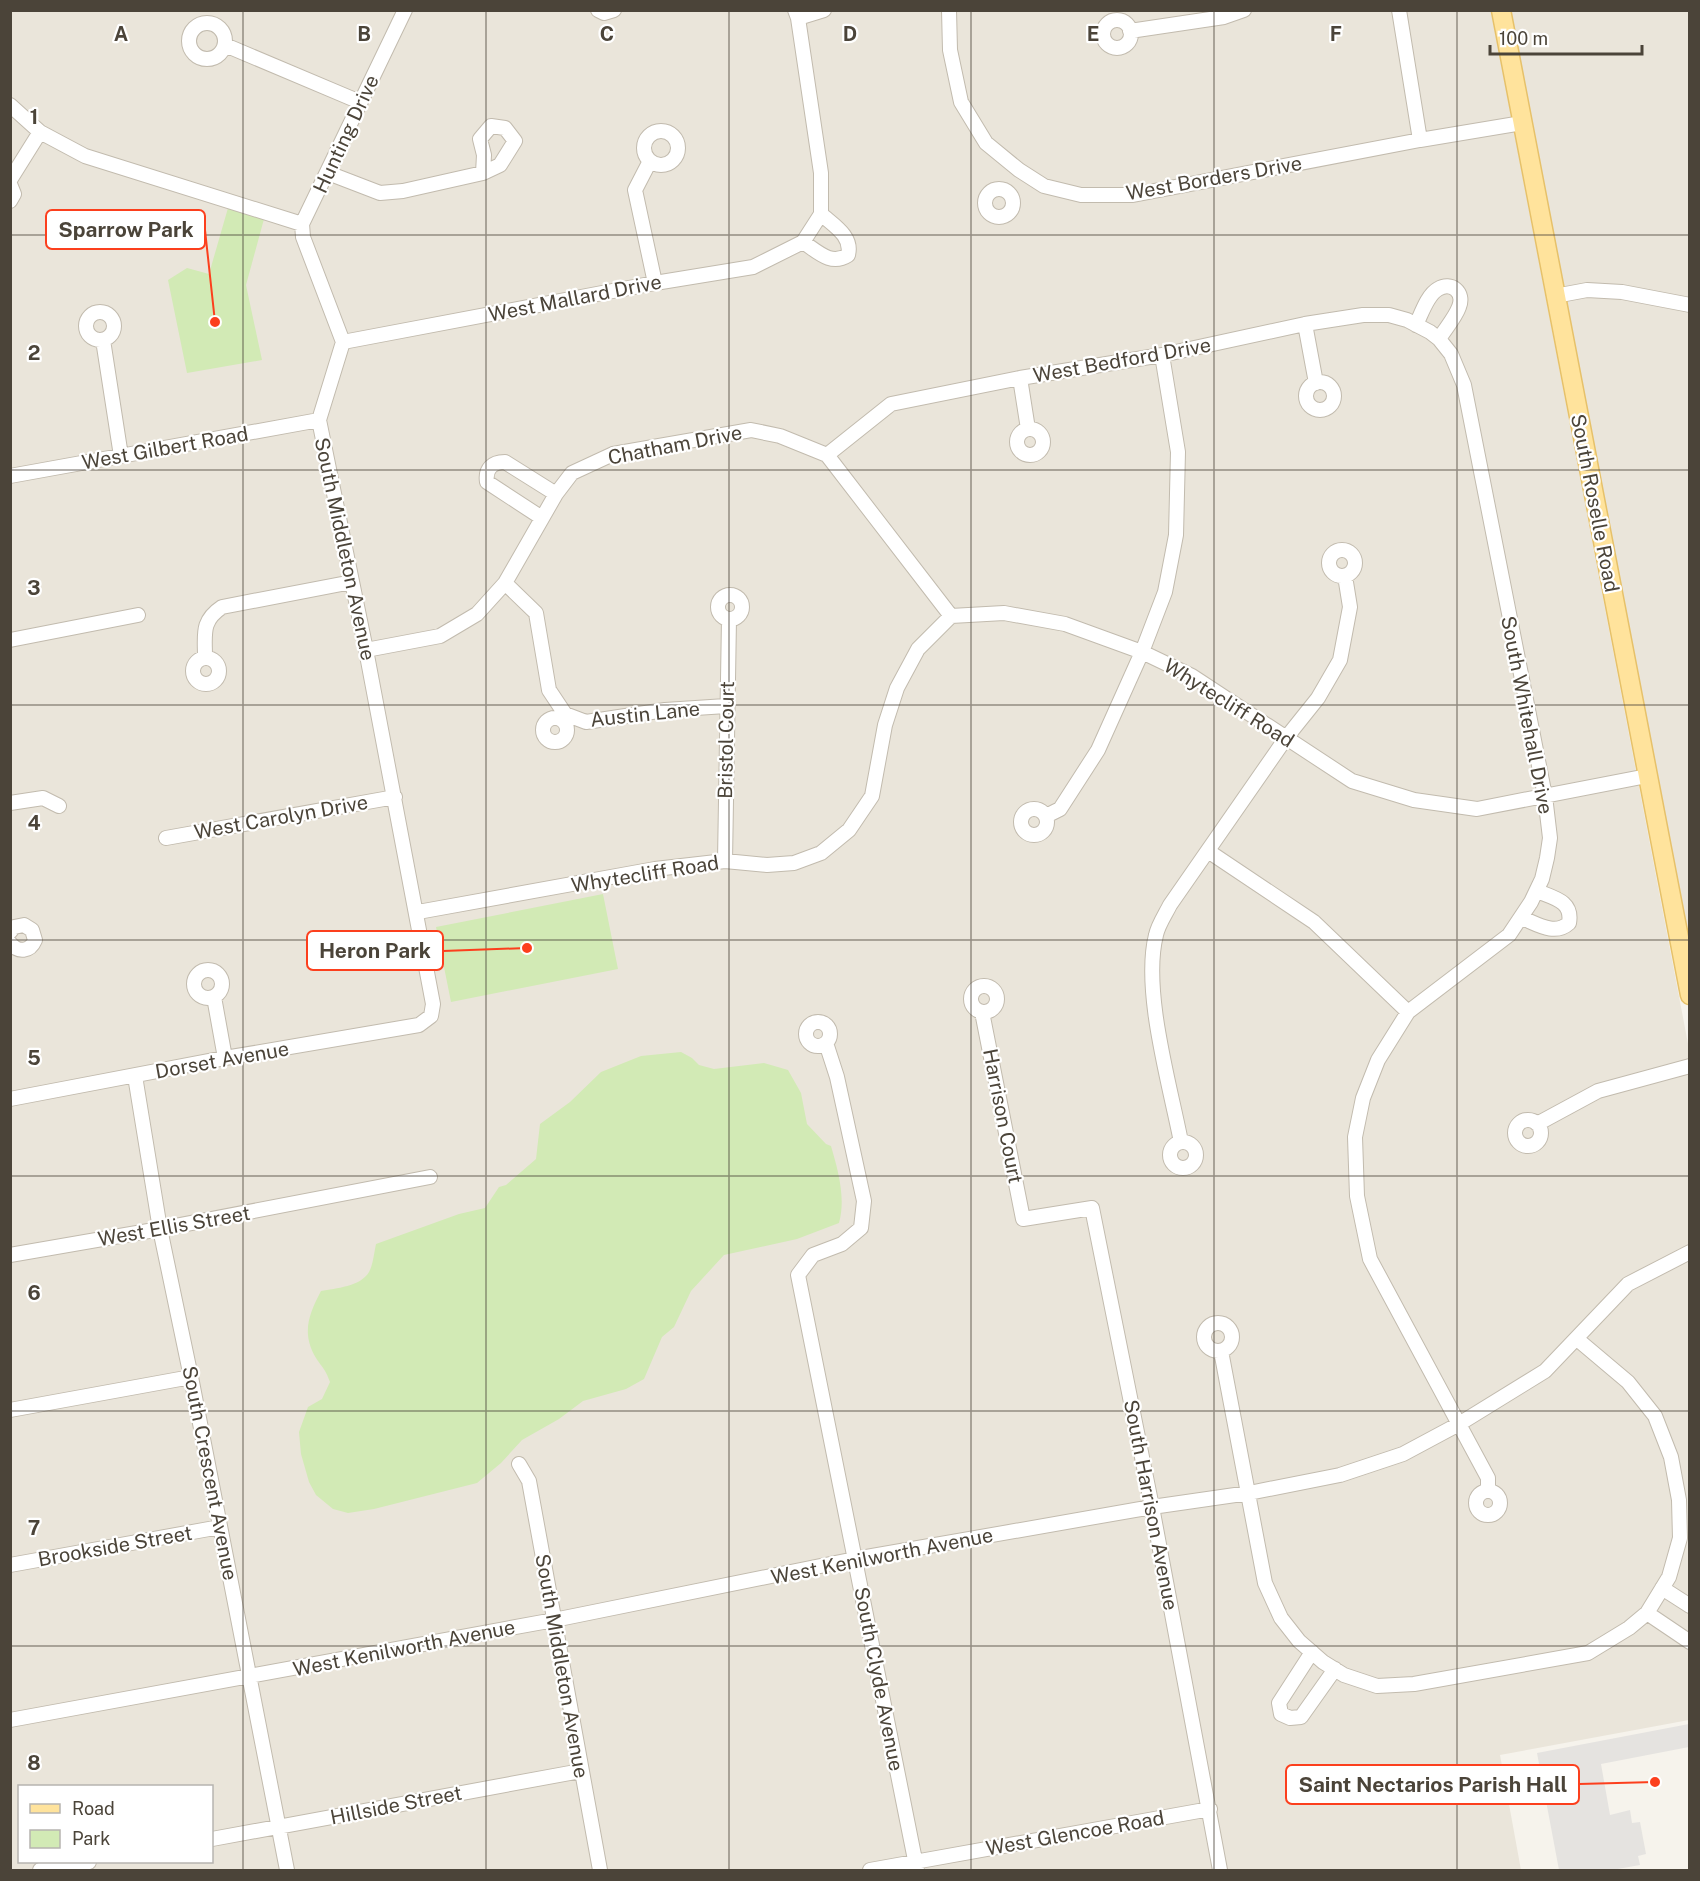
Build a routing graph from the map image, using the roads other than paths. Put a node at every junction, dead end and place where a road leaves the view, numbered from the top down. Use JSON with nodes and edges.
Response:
{"nodes":[{"id":1,"x":405,"y":10,"type":"edge"},
{"id":2,"x":598,"y":10,"type":"edge"},
{"id":3,"x":614,"y":10,"type":"edge"},
{"id":4,"x":824,"y":10,"type":"edge"},
{"id":5,"x":950,"y":10,"type":"edge"},
{"id":6,"x":1244,"y":10,"type":"edge"},
{"id":7,"x":1399,"y":10,"type":"edge"},
{"id":8,"x":1500,"y":10,"type":"edge"},
{"id":9,"x":797,"y":14,"type":"edge"},
{"id":10,"x":1130,"y":31,"type":"dead end"},
{"id":11,"x":225,"y":45,"type":"dead end"},
{"id":12,"x":360,"y":102,"type":"junction"},
{"id":13,"x":10,"y":105,"type":"edge"},
{"id":14,"x":1522,"y":123,"type":"junction"},
{"id":15,"x":40,"y":132,"type":"junction"},
{"id":16,"x":1420,"y":140,"type":"junction"},
{"id":17,"x":650,"y":161,"type":"dead end"},
{"id":18,"x":1019,"y":170,"type":"junction"},
{"id":19,"x":328,"y":173,"type":"junction"},
{"id":20,"x":483,"y":173,"type":"dead end"},
{"id":21,"x":10,"y":182,"type":"edge"},
{"id":22,"x":1006,"y":192,"type":"dead end"},
{"id":23,"x":10,"y":201,"type":"edge"},
{"id":24,"x":821,"y":214,"type":"junction"},
{"id":25,"x":302,"y":224,"type":"junction"},
{"id":26,"x":803,"y":242,"type":"junction"},
{"id":27,"x":655,"y":283,"type":"junction"},
{"id":28,"x":1555,"y":296,"type":"junction"},
{"id":29,"x":1689,"y":304,"type":"edge"},
{"id":30,"x":1305,"y":324,"type":"junction"},
{"id":31,"x":1416,"y":325,"type":"junction"},
{"id":32,"x":1434,"y":335,"type":"junction"},
{"id":33,"x":103,"y":340,"type":"dead end"},
{"id":34,"x":343,"y":342,"type":"junction"},
{"id":35,"x":1162,"y":355,"type":"junction"},
{"id":36,"x":1020,"y":378,"type":"junction"},
{"id":37,"x":1316,"y":382,"type":"dead end"},
{"id":38,"x":319,"y":420,"type":"junction"},
{"id":39,"x":1028,"y":429,"type":"dead end"},
{"id":40,"x":827,"y":455,"type":"junction"},
{"id":41,"x":121,"y":456,"type":"junction"},
{"id":42,"x":10,"y":476,"type":"edge"},
{"id":43,"x":556,"y":494,"type":"junction"},
{"id":44,"x":542,"y":518,"type":"junction"},
{"id":45,"x":1345,"y":576,"type":"dead end"},
{"id":46,"x":352,"y":582,"type":"junction"},
{"id":47,"x":505,"y":583,"type":"junction"},
{"id":48,"x":138,"y":615,"type":"dead end"},
{"id":49,"x":951,"y":616,"type":"junction"},
{"id":50,"x":729,"y":619,"type":"dead end"},
{"id":51,"x":10,"y":640,"type":"edge"},
{"id":52,"x":366,"y":650,"type":"junction"},
{"id":53,"x":1142,"y":652,"type":"junction"},
{"id":54,"x":205,"y":657,"type":"dead end"},
{"id":55,"x":726,"y":706,"type":"junction"},
{"id":56,"x":1286,"y":738,"type":"junction"},
{"id":57,"x":1647,"y":776,"type":"junction"},
{"id":58,"x":1545,"y":796,"type":"junction"},
{"id":59,"x":395,"y":797,"type":"junction"},
{"id":60,"x":10,"y":803,"type":"edge"},
{"id":61,"x":59,"y":806,"type":"dead end"},
{"id":62,"x":1046,"y":816,"type":"dead end"},
{"id":63,"x":166,"y":838,"type":"dead end"},
{"id":64,"x":1208,"y":851,"type":"junction"},
{"id":65,"x":725,"y":861,"type":"junction"},
{"id":66,"x":1537,"y":891,"type":"junction"},
{"id":67,"x":418,"y":912,"type":"junction"},
{"id":68,"x":1522,"y":918,"type":"junction"},
{"id":69,"x":11,"y":931,"type":"edge"},
{"id":70,"x":10,"y":943,"type":"edge"},
{"id":71,"x":1689,"y":995,"type":"edge"},
{"id":72,"x":214,"y":997,"type":"dead end"},
{"id":73,"x":982,"y":1012,"type":"dead end"},
{"id":74,"x":1408,"y":1012,"type":"junction"},
{"id":75,"x":431,"y":1016,"type":"joint"},
{"id":76,"x":826,"y":1042,"type":"dead end"},
{"id":77,"x":225,"y":1058,"type":"junction"},
{"id":78,"x":1689,"y":1066,"type":"edge"},
{"id":79,"x":135,"y":1076,"type":"junction"},
{"id":80,"x":10,"y":1099,"type":"edge"},
{"id":81,"x":1537,"y":1124,"type":"dead end"},
{"id":82,"x":1181,"y":1142,"type":"dead end"},
{"id":83,"x":430,"y":1177,"type":"dead end"},
{"id":84,"x":1023,"y":1219,"type":"joint"},
{"id":85,"x":160,"y":1229,"type":"junction"},
{"id":86,"x":1689,"y":1252,"type":"edge"},
{"id":87,"x":10,"y":1255,"type":"edge"},
{"id":88,"x":1577,"y":1339,"type":"junction"},
{"id":89,"x":1221,"y":1351,"type":"dead end"},
{"id":90,"x":191,"y":1377,"type":"junction"},
{"id":91,"x":10,"y":1410,"type":"edge"},
{"id":92,"x":1459,"y":1424,"type":"junction"},
{"id":93,"x":519,"y":1464,"type":"dead end"},
{"id":94,"x":1488,"y":1491,"type":"dead end"},
{"id":95,"x":1249,"y":1493,"type":"junction"},
{"id":96,"x":1152,"y":1507,"type":"junction"},
{"id":97,"x":220,"y":1527,"type":"junction"},
{"id":98,"x":855,"y":1559,"type":"junction"},
{"id":99,"x":10,"y":1565,"type":"edge"},
{"id":100,"x":1662,"y":1588,"type":"junction"},
{"id":101,"x":1689,"y":1606,"type":"edge"},
{"id":102,"x":1647,"y":1613,"type":"junction"},
{"id":103,"x":554,"y":1620,"type":"junction"},
{"id":104,"x":1689,"y":1642,"type":"edge"},
{"id":105,"x":1312,"y":1653,"type":"junction"},
{"id":106,"x":1335,"y":1669,"type":"junction"},
{"id":107,"x":249,"y":1677,"type":"junction"},
{"id":108,"x":10,"y":1720,"type":"edge"},
{"id":109,"x":581,"y":1771,"type":"junction"},
{"id":110,"x":1210,"y":1809,"type":"junction"},
{"id":111,"x":278,"y":1827,"type":"junction"},
{"id":112,"x":213,"y":1839,"type":"edge"},
{"id":113,"x":83,"y":1863,"type":"edge"},
{"id":114,"x":916,"y":1866,"type":"edge"},
{"id":115,"x":40,"y":1870,"type":"edge"},
{"id":116,"x":287,"y":1870,"type":"edge"},
{"id":117,"x":600,"y":1870,"type":"edge"},
{"id":118,"x":870,"y":1870,"type":"edge"},
{"id":119,"x":1220,"y":1870,"type":"edge"}],
"edges":[{"from":1,"to":12,"type":"street","name":"Hunting Drive"},
{"from":2,"to":3,"type":"street"},
{"from":4,"to":9,"type":"street"},
{"from":5,"to":18,"type":"street","name":"West Borders Drive"},
{"from":6,"to":10,"type":"street"},
{"from":7,"to":16,"type":"street"},
{"from":8,"to":14,"type":"main road","name":"South Roselle Road"},
{"from":9,"to":24,"type":"street"},
{"from":11,"to":12,"type":"street"},
{"from":12,"to":19,"type":"street","name":"Hunting Drive"},
{"from":13,"to":15,"type":"street"},
{"from":14,"to":16,"type":"street","name":"West Borders Drive"},
{"from":14,"to":28,"type":"main road","name":"South Roselle Road"},
{"from":15,"to":21,"type":"street"},
{"from":15,"to":25,"type":"street"},
{"from":16,"to":18,"type":"street","name":"West Borders Drive"},
{"from":17,"to":27,"type":"street"},
{"from":18,"to":22,"type":"street"},
{"from":19,"to":20,"type":"street"},
{"from":19,"to":25,"type":"street","name":"Hunting Drive"},
{"from":21,"to":23,"type":"street"},
{"from":24,"to":26,"type":"street"},
{"from":24,"to":26,"type":"street"},
{"from":25,"to":34,"type":"street"},
{"from":26,"to":27,"type":"street","name":"West Mallard Drive"},
{"from":27,"to":34,"type":"street","name":"West Mallard Drive"},
{"from":28,"to":29,"type":"street"},
{"from":28,"to":57,"type":"main road","name":"South Roselle Road"},
{"from":30,"to":31,"type":"street","name":"West Bedford Drive"},
{"from":30,"to":35,"type":"street","name":"West Bedford Drive"},
{"from":30,"to":37,"type":"street"},
{"from":31,"to":32,"type":"street","name":"West Bedford Drive"},
{"from":31,"to":32,"type":"street"},
{"from":32,"to":58,"type":"street","name":"South Whitehall Drive"},
{"from":33,"to":41,"type":"street"},
{"from":34,"to":38,"type":"street","name":"South Middleton Avenue"},
{"from":35,"to":36,"type":"street","name":"West Bedford Drive"},
{"from":35,"to":53,"type":"street"},
{"from":36,"to":39,"type":"street"},
{"from":36,"to":40,"type":"street","name":"West Bedford Drive"},
{"from":38,"to":41,"type":"street","name":"West Gilbert Road"},
{"from":38,"to":46,"type":"street","name":"South Middleton Avenue"},
{"from":40,"to":43,"type":"street","name":"Chatham Drive"},
{"from":40,"to":49,"type":"street"},
{"from":41,"to":42,"type":"street","name":"West Gilbert Road"},
{"from":43,"to":44,"type":"street","name":"Chatham Drive"},
{"from":43,"to":44,"type":"street"},
{"from":44,"to":47,"type":"street","name":"Chatham Drive"},
{"from":45,"to":56,"type":"street"},
{"from":46,"to":52,"type":"street","name":"South Middleton Avenue"},
{"from":46,"to":54,"type":"street"},
{"from":47,"to":52,"type":"street","name":"Chatham Drive"},
{"from":47,"to":55,"type":"street","name":"Austin Lane"},
{"from":48,"to":51,"type":"street"},
{"from":49,"to":53,"type":"street","name":"Whytecliff Road"},
{"from":49,"to":65,"type":"street","name":"Whytecliff Road"},
{"from":50,"to":55,"type":"street","name":"Bristol Court"},
{"from":52,"to":59,"type":"street","name":"South Middleton Avenue"},
{"from":53,"to":56,"type":"street","name":"Whytecliff Road"},
{"from":53,"to":62,"type":"street"},
{"from":55,"to":65,"type":"street","name":"Bristol Court"},
{"from":56,"to":58,"type":"street","name":"Whytecliff Road"},
{"from":56,"to":64,"type":"street"},
{"from":57,"to":58,"type":"street","name":"Whytecliff Road"},
{"from":57,"to":71,"type":"main road","name":"South Roselle Road"},
{"from":58,"to":66,"type":"street","name":"South Whitehall Drive"},
{"from":59,"to":63,"type":"street","name":"West Carolyn Drive"},
{"from":59,"to":67,"type":"street","name":"South Middleton Avenue"},
{"from":60,"to":61,"type":"street"},
{"from":64,"to":74,"type":"street"},
{"from":64,"to":82,"type":"street"},
{"from":65,"to":67,"type":"street","name":"Whytecliff Road"},
{"from":66,"to":68,"type":"street","name":"South Whitehall Drive"},
{"from":66,"to":68,"type":"street"},
{"from":67,"to":75,"type":"street","name":"South Middleton Avenue"},
{"from":68,"to":74,"type":"street","name":"South Whitehall Drive"},
{"from":69,"to":70,"type":"street"},
{"from":72,"to":77,"type":"street"},
{"from":73,"to":84,"type":"street","name":"Harrison Court"},
{"from":74,"to":92,"type":"street","name":"South Whitehall Drive"},
{"from":75,"to":77,"type":"street","name":"Dorset Avenue"},
{"from":76,"to":98,"type":"street","name":"South Clyde Avenue"},
{"from":77,"to":79,"type":"street","name":"Dorset Avenue"},
{"from":78,"to":81,"type":"street"},
{"from":79,"to":80,"type":"street","name":"Dorset Avenue"},
{"from":79,"to":85,"type":"street","name":"South Crescent Avenue"},
{"from":83,"to":85,"type":"street","name":"West Ellis Street"},
{"from":84,"to":96,"type":"street","name":"South Harrison Avenue"},
{"from":85,"to":87,"type":"street","name":"West Ellis Street"},
{"from":85,"to":90,"type":"street","name":"South Crescent Avenue"},
{"from":86,"to":88,"type":"street","name":"West Kenilworth Avenue"},
{"from":88,"to":92,"type":"street","name":"West Kenilworth Avenue"},
{"from":88,"to":100,"type":"street"},
{"from":89,"to":95,"type":"street"},
{"from":90,"to":91,"type":"street"},
{"from":90,"to":97,"type":"street","name":"South Crescent Avenue"},
{"from":92,"to":94,"type":"street","name":"South Whitehall Drive"},
{"from":92,"to":95,"type":"street","name":"West Kenilworth Avenue"},
{"from":93,"to":103,"type":"street","name":"South Middleton Avenue"},
{"from":95,"to":96,"type":"street","name":"West Kenilworth Avenue"},
{"from":95,"to":105,"type":"street"},
{"from":96,"to":98,"type":"street","name":"West Kenilworth Avenue"},
{"from":96,"to":110,"type":"street","name":"South Harrison Avenue"},
{"from":97,"to":99,"type":"street","name":"Brookside Street"},
{"from":97,"to":107,"type":"street","name":"South Crescent Avenue"},
{"from":98,"to":103,"type":"street","name":"West Kenilworth Avenue"},
{"from":98,"to":114,"type":"street","name":"South Clyde Avenue"},
{"from":100,"to":101,"type":"street"},
{"from":100,"to":102,"type":"street"},
{"from":102,"to":104,"type":"street"},
{"from":102,"to":106,"type":"street"},
{"from":103,"to":107,"type":"street","name":"West Kenilworth Avenue"},
{"from":103,"to":109,"type":"street","name":"South Middleton Avenue"},
{"from":105,"to":106,"type":"street"},
{"from":105,"to":106,"type":"street"},
{"from":107,"to":108,"type":"street","name":"West Kenilworth Avenue"},
{"from":107,"to":111,"type":"street","name":"South Crescent Avenue"},
{"from":109,"to":111,"type":"street","name":"Hillside Street"},
{"from":109,"to":117,"type":"street","name":"South Middleton Avenue"},
{"from":110,"to":114,"type":"street","name":"West Glencoe Road"},
{"from":110,"to":119,"type":"street","name":"South Harrison Avenue"},
{"from":111,"to":112,"type":"street","name":"Hillside Street"},
{"from":111,"to":116,"type":"street","name":"South Crescent Avenue"},
{"from":113,"to":115,"type":"street"},
{"from":114,"to":118,"type":"street","name":"West Glencoe Road"}]}
